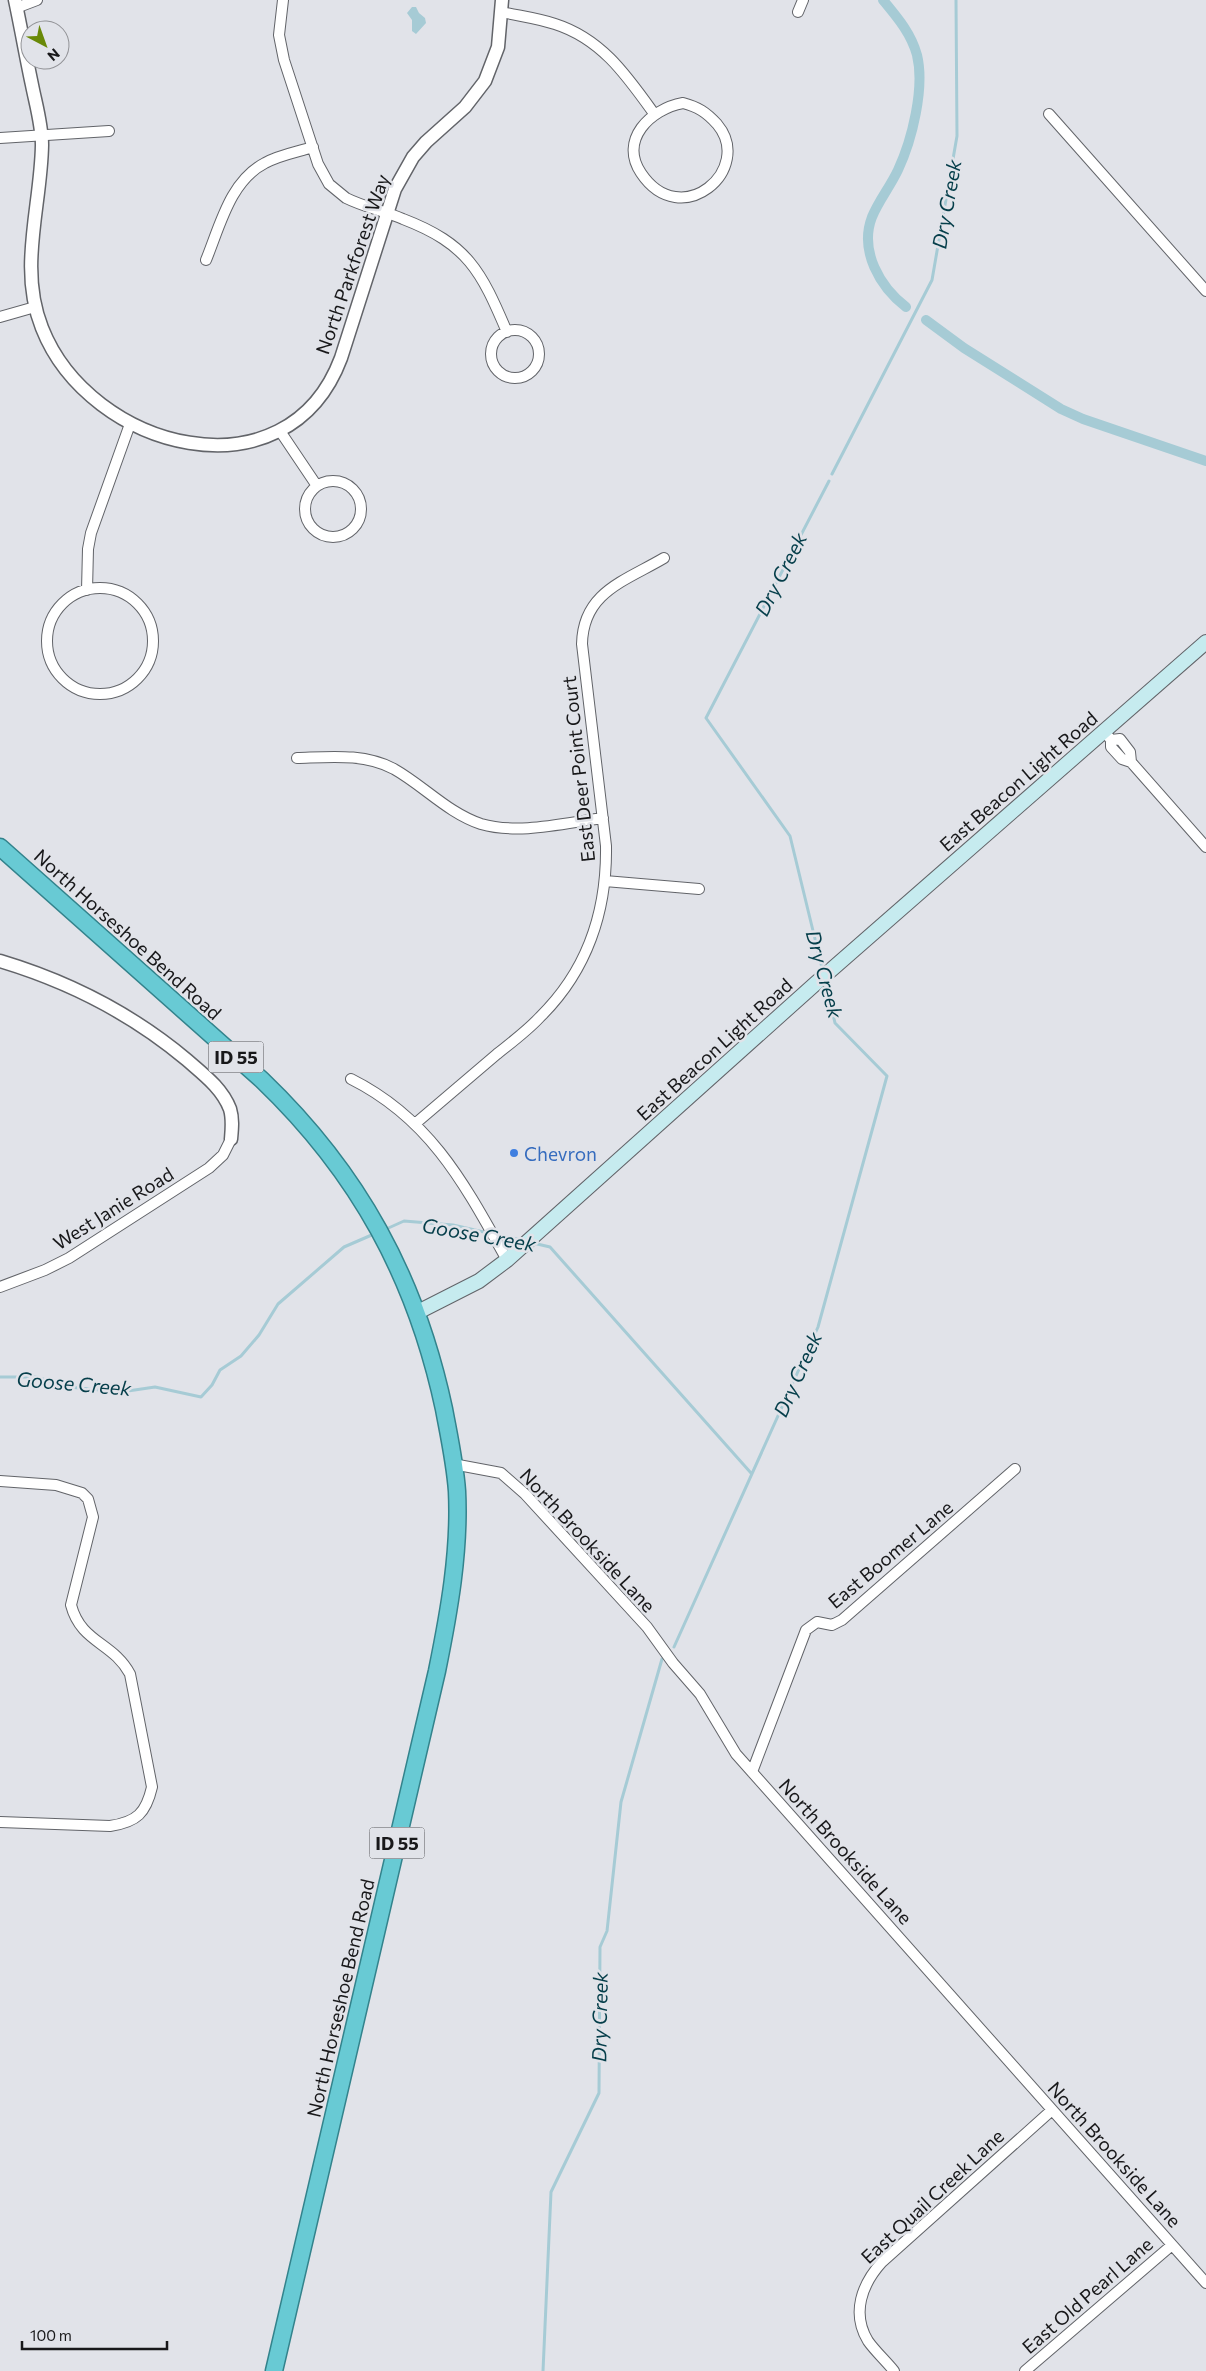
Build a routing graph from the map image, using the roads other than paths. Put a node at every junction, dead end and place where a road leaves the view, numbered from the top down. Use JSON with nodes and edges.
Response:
{"nodes":[{"id":1,"x":37,"y":0,"type":"edge"},
{"id":2,"x":284,"y":0,"type":"edge"},
{"id":3,"x":802,"y":0,"type":"edge"},
{"id":4,"x":15,"y":4,"type":"edge"},
{"id":5,"x":502,"y":6,"type":"edge"},
{"id":6,"x":798,"y":12,"type":"dead end"},
{"id":7,"x":1049,"y":114,"type":"dead end"},
{"id":8,"x":655,"y":115,"type":"junction"},
{"id":9,"x":109,"y":131,"type":"dead end"},
{"id":10,"x":42,"y":135,"type":"junction"},
{"id":11,"x":0,"y":138,"type":"edge"},
{"id":12,"x":313,"y":147,"type":"junction"},
{"id":13,"x":386,"y":213,"type":"junction"},
{"id":14,"x":206,"y":260,"type":"dead end"},
{"id":15,"x":1206,"y":291,"type":"edge"},
{"id":16,"x":35,"y":307,"type":"junction"},
{"id":17,"x":0,"y":317,"type":"edge"},
{"id":18,"x":507,"y":332,"type":"junction"},
{"id":19,"x":130,"y":424,"type":"junction"},
{"id":20,"x":280,"y":431,"type":"junction"},
{"id":21,"x":317,"y":486,"type":"junction"},
{"id":22,"x":664,"y":558,"type":"dead end"},
{"id":23,"x":87,"y":590,"type":"junction"},
{"id":24,"x":1206,"y":642,"type":"edge"},
{"id":25,"x":1108,"y":735,"type":"junction"},
{"id":26,"x":297,"y":758,"type":"dead end"},
{"id":27,"x":603,"y":818,"type":"junction"},
{"id":28,"x":0,"y":847,"type":"edge"},
{"id":29,"x":1206,"y":847,"type":"edge"},
{"id":30,"x":605,"y":880,"type":"junction"},
{"id":31,"x":699,"y":889,"type":"dead end"},
{"id":32,"x":0,"y":961,"type":"edge"},
{"id":33,"x":351,"y":1079,"type":"dead end"},
{"id":34,"x":416,"y":1123,"type":"junction"},
{"id":35,"x":231,"y":1139,"type":"joint"},
{"id":36,"x":507,"y":1260,"type":"junction"},
{"id":37,"x":0,"y":1287,"type":"edge"},
{"id":38,"x":418,"y":1312,"type":"junction"},
{"id":39,"x":453,"y":1464,"type":"junction"},
{"id":40,"x":1016,"y":1469,"type":"dead end"},
{"id":41,"x":0,"y":1481,"type":"edge"},
{"id":42,"x":752,"y":1772,"type":"junction"},
{"id":43,"x":0,"y":1822,"type":"edge"},
{"id":44,"x":1052,"y":2110,"type":"junction"},
{"id":45,"x":1172,"y":2245,"type":"junction"},
{"id":46,"x":1206,"y":2283,"type":"edge"},
{"id":47,"x":274,"y":2371,"type":"edge"},
{"id":48,"x":894,"y":2371,"type":"edge"},
{"id":49,"x":1025,"y":2371,"type":"edge"}],
"edges":[{"from":1,"to":4,"type":"street"},
{"from":2,"to":12,"type":"street"},
{"from":3,"to":6,"type":"street"},
{"from":4,"to":10,"type":"street","name":"North Parkforest Way"},
{"from":5,"to":8,"type":"street"},
{"from":5,"to":13,"type":"street","name":"North Parkforest Way"},
{"from":7,"to":15,"type":"street"},
{"from":8,"to":8,"type":"street"},
{"from":9,"to":10,"type":"street"},
{"from":10,"to":11,"type":"street"},
{"from":10,"to":16,"type":"street","name":"North Parkforest Way"},
{"from":12,"to":13,"type":"street"},
{"from":12,"to":14,"type":"street"},
{"from":13,"to":18,"type":"street"},
{"from":13,"to":20,"type":"street","name":"North Parkforest Way"},
{"from":16,"to":17,"type":"street"},
{"from":16,"to":19,"type":"street","name":"North Parkforest Way"},
{"from":18,"to":18,"type":"street"},
{"from":19,"to":20,"type":"street","name":"North Parkforest Way"},
{"from":19,"to":23,"type":"street"},
{"from":20,"to":21,"type":"street"},
{"from":21,"to":21,"type":"street"},
{"from":22,"to":27,"type":"street","name":"East Deer Point Court"},
{"from":23,"to":23,"type":"street"},
{"from":24,"to":25,"type":"main road","name":"East Beacon Light Road"},
{"from":25,"to":29,"type":"street"},
{"from":25,"to":36,"type":"main road","name":"East Beacon Light Road"},
{"from":26,"to":27,"type":"street"},
{"from":27,"to":30,"type":"street","name":"East Deer Point Court"},
{"from":28,"to":38,"type":"highway","name":"North Horseshoe Bend Road","number":"ID 55"},
{"from":30,"to":31,"type":"street"},
{"from":30,"to":34,"type":"street","name":"East Deer Point Court"},
{"from":32,"to":35,"type":"street"},
{"from":33,"to":34,"type":"street"},
{"from":34,"to":36,"type":"street"},
{"from":35,"to":37,"type":"street","name":"West Janie Road"},
{"from":36,"to":38,"type":"main road","name":"East Beacon Light Road"},
{"from":38,"to":39,"type":"highway","name":"North Horseshoe Bend Road","number":"ID 55"},
{"from":39,"to":42,"type":"street","name":"North Brookside Lane"},
{"from":39,"to":47,"type":"highway","name":"North Horseshoe Bend Road","number":"ID 55"},
{"from":40,"to":42,"type":"street","name":"East Boomer Lane"},
{"from":41,"to":43,"type":"street"},
{"from":42,"to":44,"type":"street","name":"North Brookside Lane"},
{"from":44,"to":45,"type":"street","name":"North Brookside Lane"},
{"from":44,"to":48,"type":"street","name":"East Quail Creek Lane"},
{"from":45,"to":46,"type":"street","name":"North Brookside Lane"},
{"from":45,"to":49,"type":"street","name":"East Old Pearl Lane"}]}
